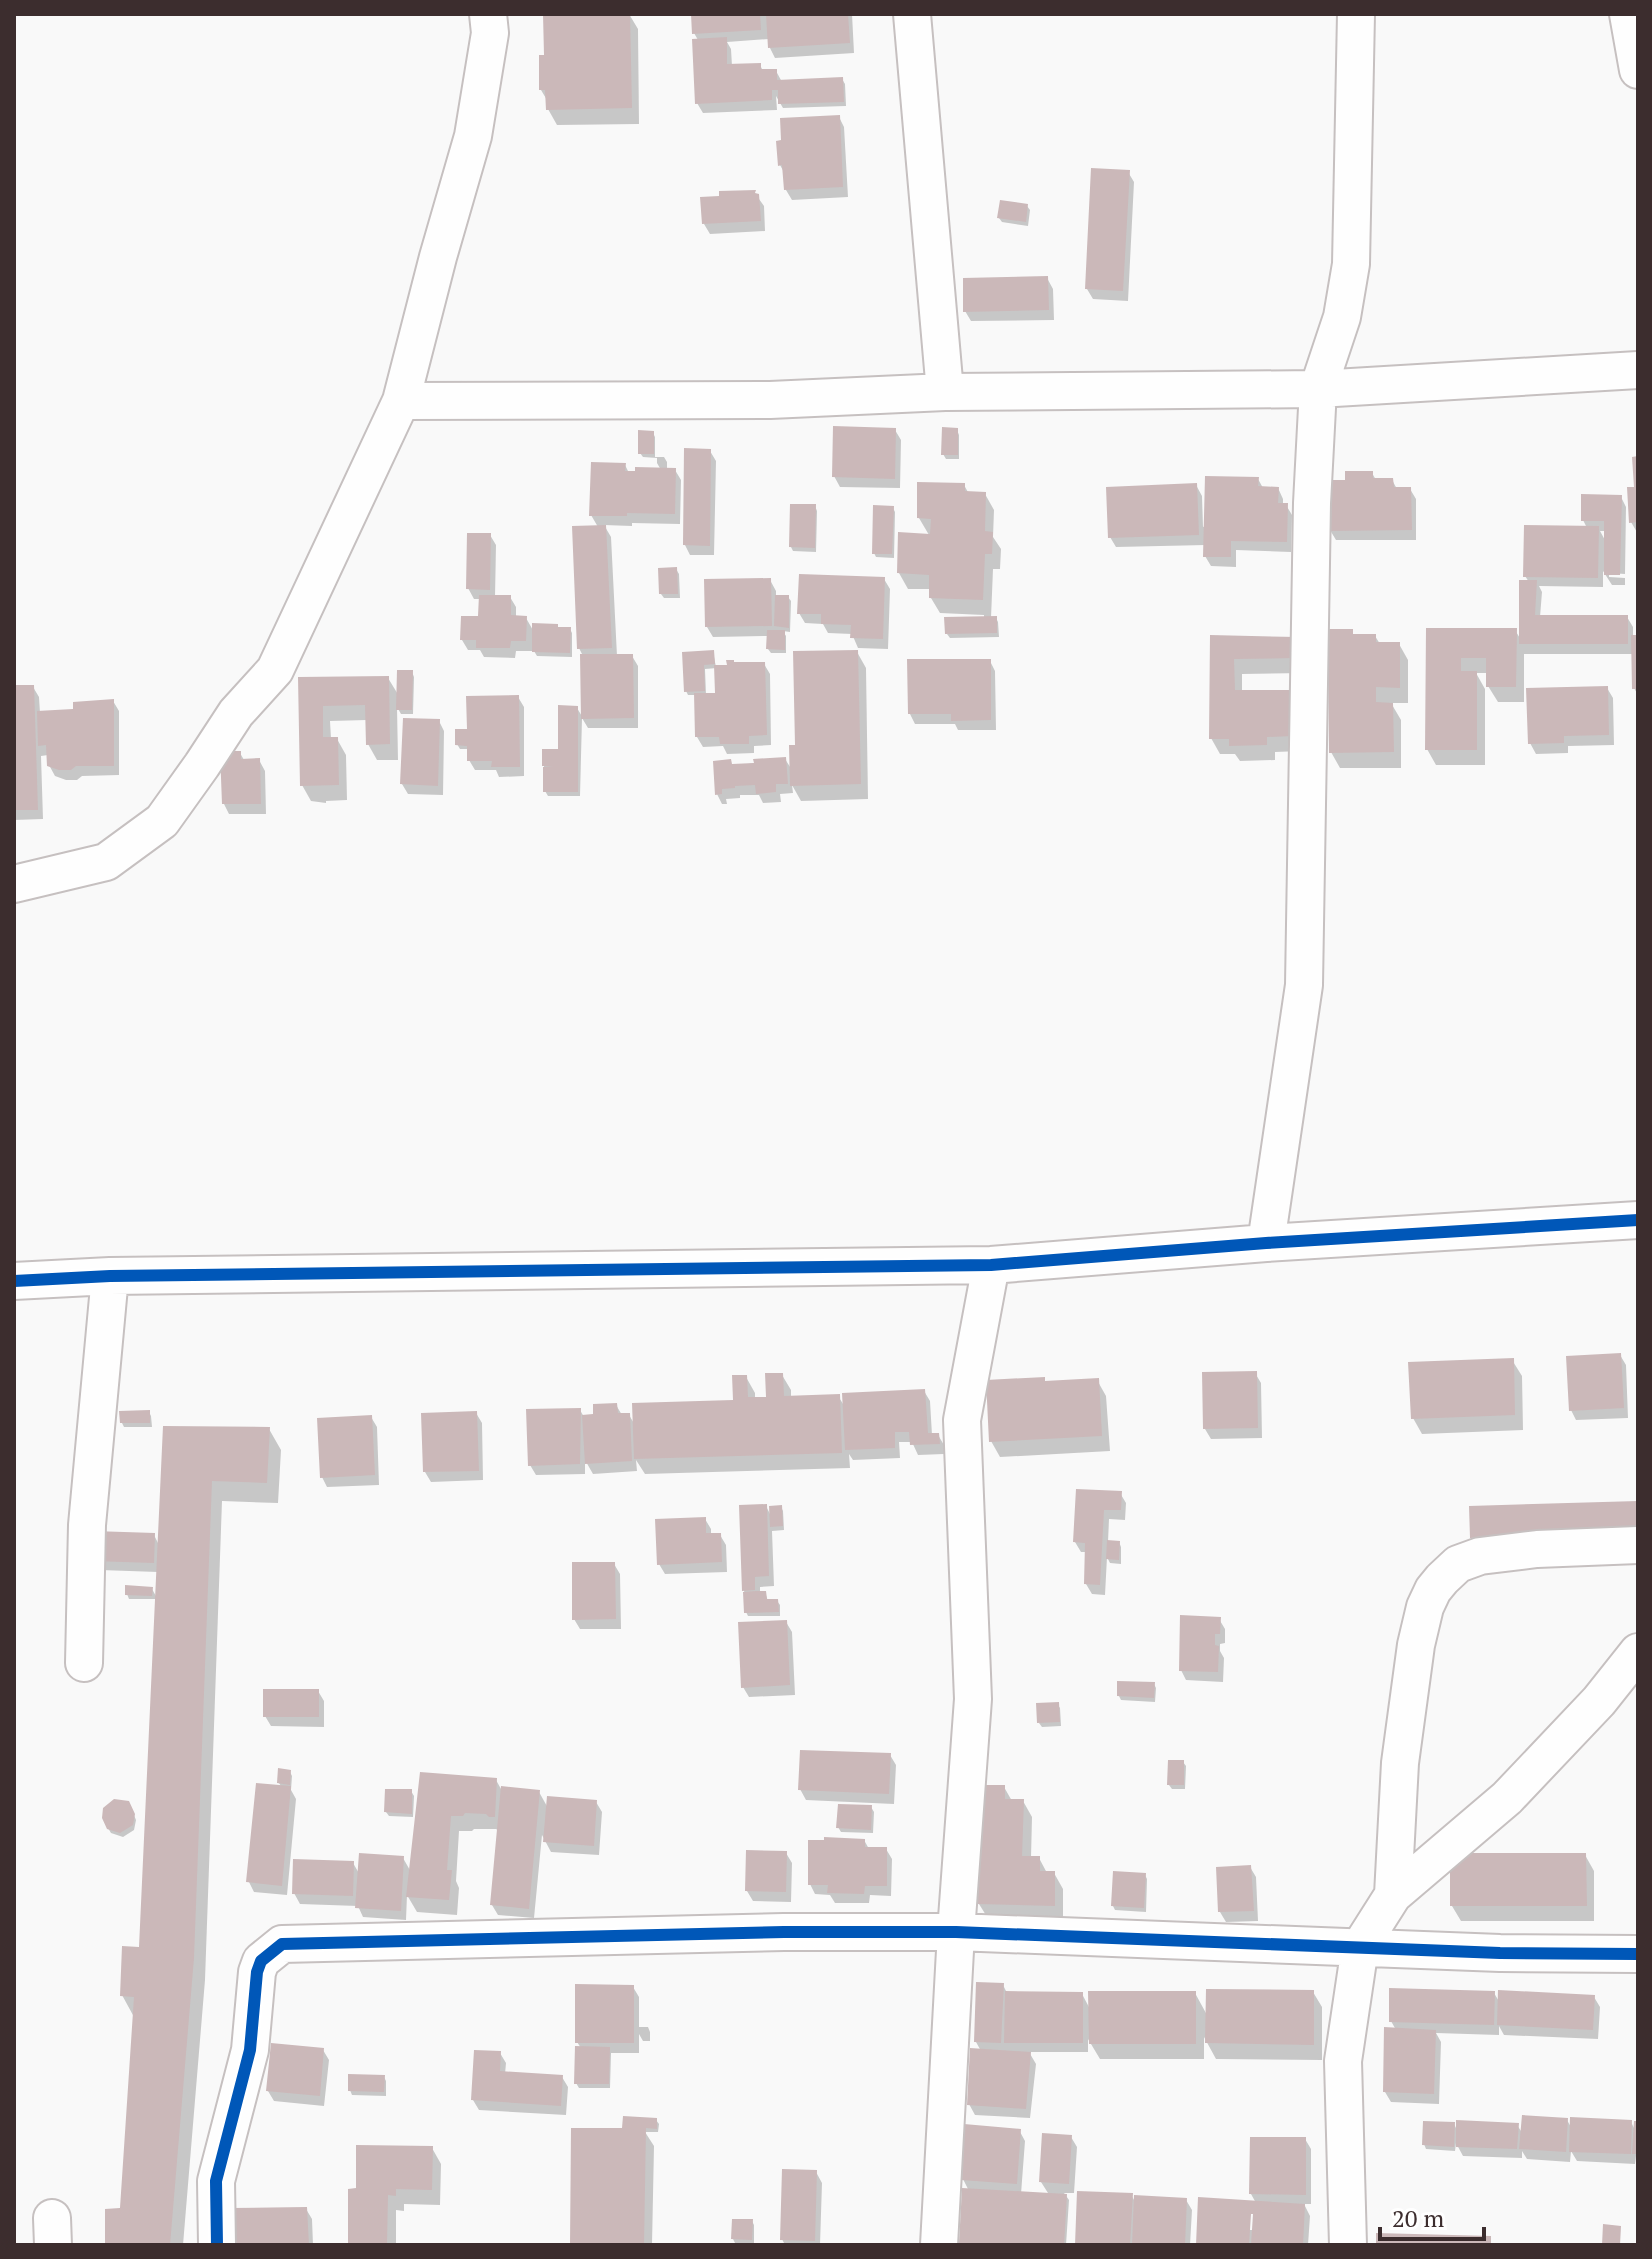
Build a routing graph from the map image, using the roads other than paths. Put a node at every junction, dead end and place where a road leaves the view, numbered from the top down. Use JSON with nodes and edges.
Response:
{"nodes":[{"id":1,"x":488,"y":14,"type":"edge"},
{"id":2,"x":912,"y":14,"type":"edge"},
{"id":3,"x":1356,"y":14,"type":"edge"},
{"id":4,"x":1628,"y":14,"type":"edge"},
{"id":5,"x":1638,"y":70,"type":"edge"},
{"id":6,"x":1638,"y":370,"type":"edge"},
{"id":7,"x":1318,"y":389,"type":"junction"},
{"id":8,"x":945,"y":392,"type":"junction"},
{"id":9,"x":401,"y":401,"type":"junction"},
{"id":10,"x":14,"y":884,"type":"edge"},
{"id":11,"x":1638,"y":1220,"type":"edge"},
{"id":12,"x":1266,"y":1243,"type":"junction"},
{"id":13,"x":991,"y":1265,"type":"junction"},
{"id":14,"x":110,"y":1276,"type":"junction"},
{"id":15,"x":14,"y":1281,"type":"edge"},
{"id":16,"x":1638,"y":1545,"type":"edge"},
{"id":17,"x":1638,"y":1652,"type":"edge"},
{"id":18,"x":84,"y":1663,"type":"dead end"},
{"id":19,"x":1393,"y":1895,"type":"junction"},
{"id":20,"x":956,"y":1932,"type":"junction"},
{"id":21,"x":1360,"y":1947,"type":"junction"},
{"id":22,"x":1638,"y":1954,"type":"edge"},
{"id":23,"x":217,"y":2245,"type":"edge"},
{"id":24,"x":939,"y":2245,"type":"edge"},
{"id":25,"x":1348,"y":2245,"type":"edge"}],
"edges":[{"from":1,"to":9,"type":"street"},
{"from":2,"to":8,"type":"street"},
{"from":3,"to":7,"type":"street"},
{"from":4,"to":5,"type":"street"},
{"from":6,"to":7,"type":"street"},
{"from":7,"to":8,"type":"street"},
{"from":7,"to":12,"type":"street"},
{"from":8,"to":9,"type":"street"},
{"from":9,"to":10,"type":"street"},
{"from":11,"to":12,"type":"street"},
{"from":12,"to":13,"type":"street"},
{"from":13,"to":14,"type":"street"},
{"from":13,"to":20,"type":"street"},
{"from":14,"to":15,"type":"street"},
{"from":14,"to":18,"type":"street"},
{"from":16,"to":19,"type":"street"},
{"from":17,"to":19,"type":"street"},
{"from":19,"to":21,"type":"street"},
{"from":20,"to":21,"type":"street"},
{"from":20,"to":23,"type":"street"},
{"from":20,"to":24,"type":"street"},
{"from":21,"to":22,"type":"street"},
{"from":21,"to":25,"type":"street"}]}
